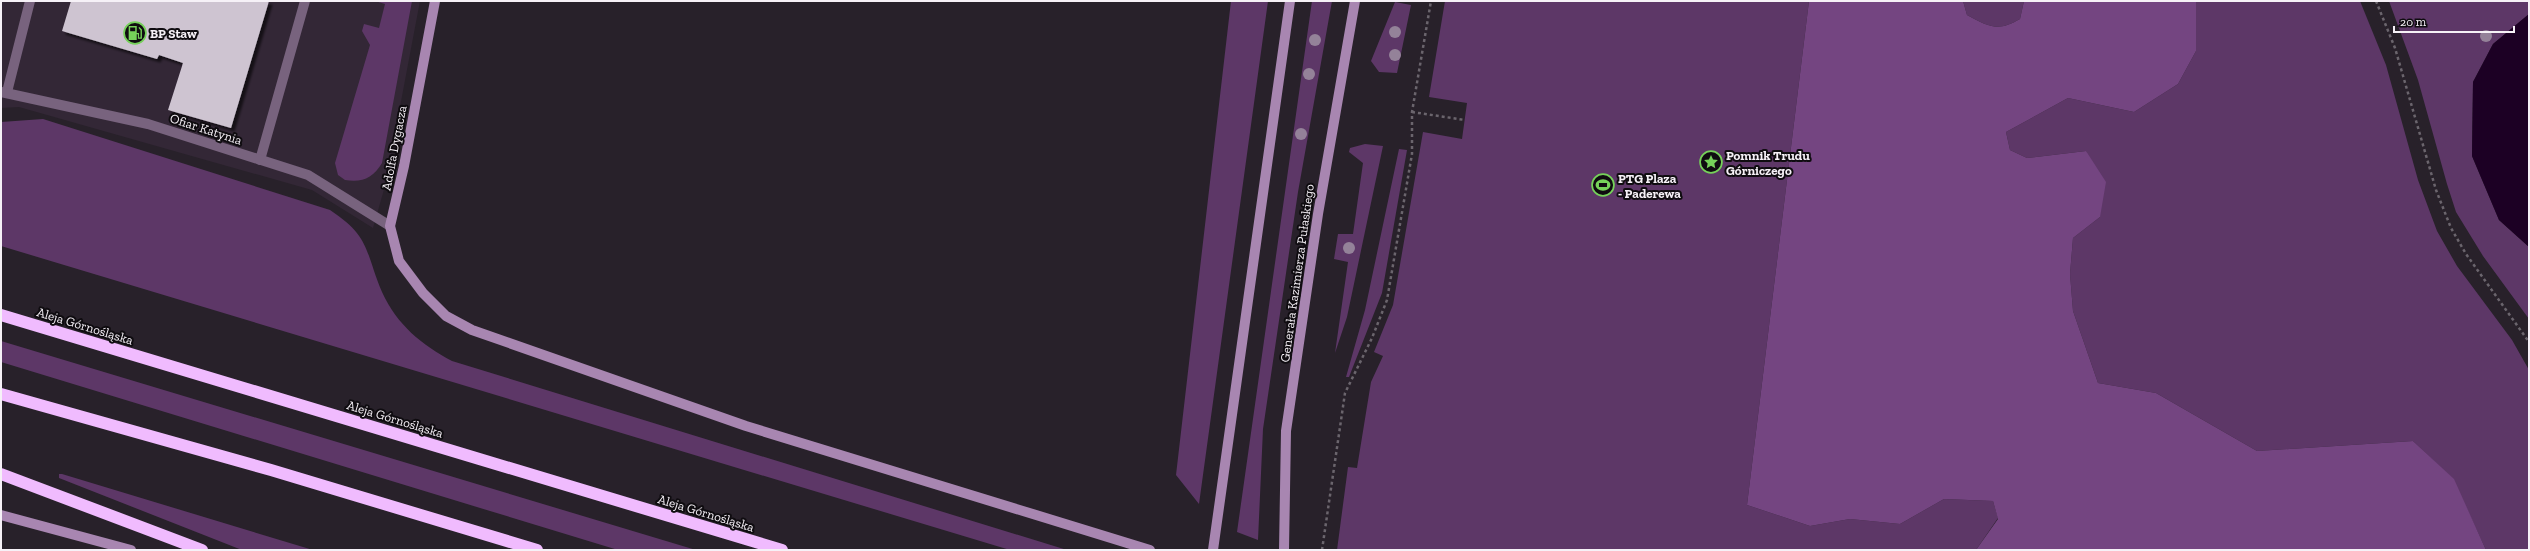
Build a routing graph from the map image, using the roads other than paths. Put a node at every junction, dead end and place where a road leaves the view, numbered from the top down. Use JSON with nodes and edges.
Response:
{"nodes":[{"id":1,"x":30,"y":1,"type":"edge"},
{"id":2,"x":305,"y":1,"type":"edge"},
{"id":3,"x":435,"y":1,"type":"edge"},
{"id":4,"x":1290,"y":1,"type":"edge"},
{"id":5,"x":1355,"y":1,"type":"edge"},
{"id":6,"x":4,"y":92,"type":"edge"},
{"id":7,"x":260,"y":160,"type":"junction"},
{"id":8,"x":390,"y":226,"type":"junction"},
{"id":9,"x":1,"y":315,"type":"edge"},
{"id":10,"x":1,"y":394,"type":"edge"},
{"id":11,"x":1,"y":474,"type":"edge"},
{"id":12,"x":1,"y":516,"type":"edge"},
{"id":13,"x":131,"y":550,"type":"edge"},
{"id":14,"x":202,"y":550,"type":"edge"},
{"id":15,"x":536,"y":550,"type":"edge"},
{"id":16,"x":782,"y":550,"type":"edge"},
{"id":17,"x":1150,"y":550,"type":"edge"},
{"id":18,"x":1213,"y":550,"type":"edge"},
{"id":19,"x":1284,"y":550,"type":"edge"}],
"edges":[{"from":1,"to":6,"type":"street"},
{"from":2,"to":7,"type":"street"},
{"from":3,"to":8,"type":"street","name":"Adolfa Dygacza"},
{"from":4,"to":18,"type":"street"},
{"from":5,"to":19,"type":"street","name":"Generała Kazimierza Pułaskiego"},
{"from":6,"to":7,"type":"street","name":"Ofiar Katynia"},
{"from":7,"to":8,"type":"street","name":"Ofiar Katynia"},
{"from":8,"to":17,"type":"street","name":"Adolfa Dygacza"},
{"from":9,"to":16,"type":"highway","name":"Aleja Górnośląska"},
{"from":10,"to":15,"type":"highway"},
{"from":11,"to":14,"type":"highway"},
{"from":12,"to":13,"type":"street"}]}
